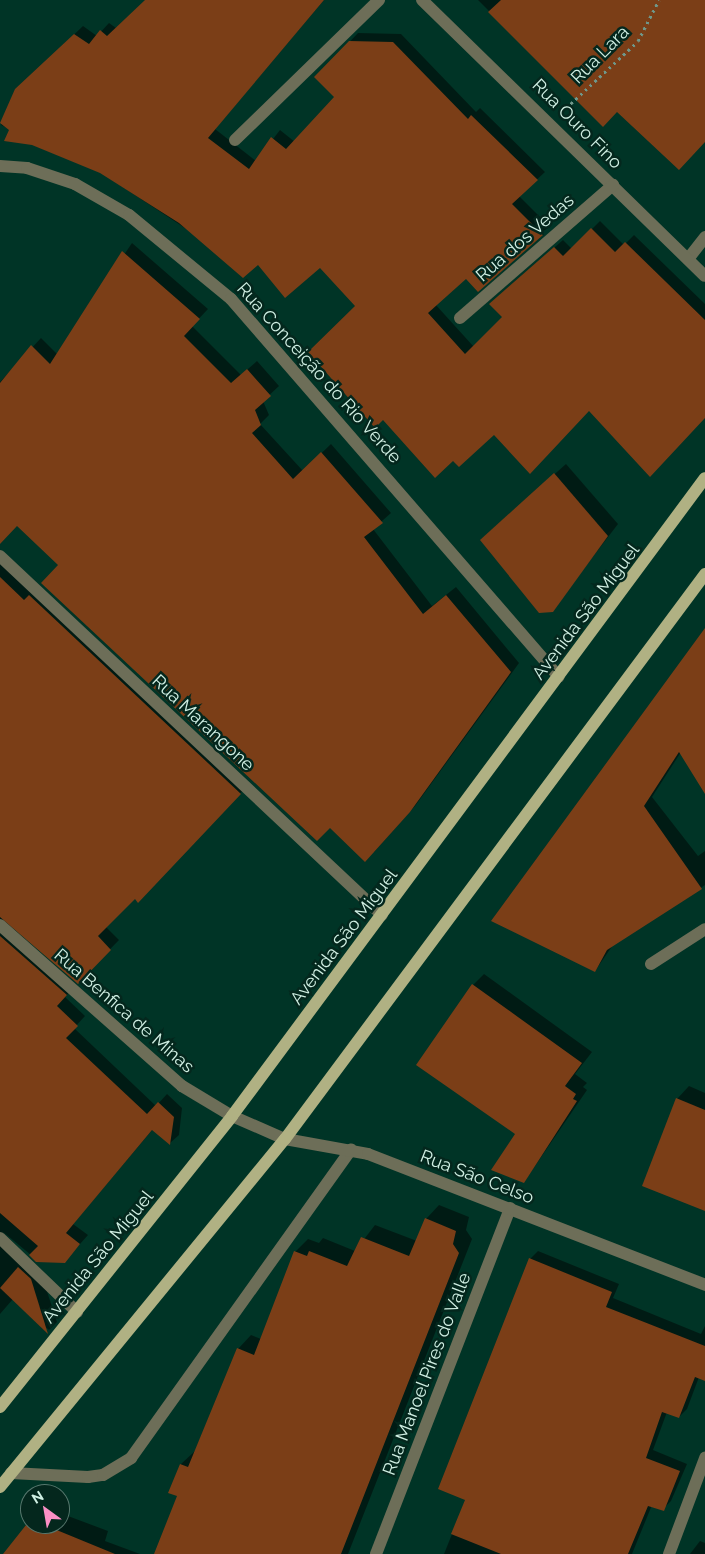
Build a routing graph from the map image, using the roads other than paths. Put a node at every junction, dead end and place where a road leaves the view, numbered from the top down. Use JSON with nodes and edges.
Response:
{"nodes":[{"id":1,"x":379,"y":0,"type":"edge"},
{"id":2,"x":422,"y":0,"type":"edge"},
{"id":3,"x":235,"y":140,"type":"dead end"},
{"id":4,"x":0,"y":166,"type":"edge"},
{"id":5,"x":613,"y":185,"type":"junction"},
{"id":6,"x":705,"y":238,"type":"edge"},
{"id":7,"x":688,"y":259,"type":"junction"},
{"id":8,"x":705,"y":276,"type":"edge"},
{"id":9,"x":460,"y":318,"type":"dead end"},
{"id":10,"x":705,"y":478,"type":"edge"},
{"id":11,"x":0,"y":556,"type":"edge"},
{"id":12,"x":705,"y":574,"type":"edge"},
{"id":13,"x":560,"y":677,"type":"junction"},
{"id":14,"x":382,"y":915,"type":"junction"},
{"id":15,"x":0,"y":925,"type":"edge"},
{"id":16,"x":705,"y":929,"type":"edge"},
{"id":17,"x":651,"y":964,"type":"dead end"},
{"id":18,"x":232,"y":1116,"type":"junction"},
{"id":19,"x":285,"y":1139,"type":"junction"},
{"id":20,"x":351,"y":1150,"type":"junction"},
{"id":21,"x":510,"y":1208,"type":"junction"},
{"id":22,"x":0,"y":1238,"type":"edge"},
{"id":23,"x":705,"y":1286,"type":"edge"},
{"id":24,"x":77,"y":1312,"type":"junction"},
{"id":25,"x":0,"y":1407,"type":"edge"},
{"id":26,"x":705,"y":1458,"type":"edge"},
{"id":27,"x":12,"y":1473,"type":"junction"},
{"id":28,"x":0,"y":1487,"type":"edge"},
{"id":29,"x":376,"y":1554,"type":"edge"},
{"id":30,"x":669,"y":1554,"type":"edge"}],
"edges":[{"from":1,"to":3,"type":"street"},
{"from":2,"to":5,"type":"street","name":"Rua Ouro Fino"},
{"from":4,"to":13,"type":"street","name":"Rua Conceição do Rio Verde"},
{"from":5,"to":7,"type":"street","name":"Rua Ouro Fino"},
{"from":5,"to":9,"type":"street","name":"Rua dos Vedas"},
{"from":6,"to":7,"type":"street"},
{"from":7,"to":8,"type":"street","name":"Rua Ouro Fino"},
{"from":10,"to":13,"type":"main road","name":"Avenida São Miguel"},
{"from":11,"to":14,"type":"street","name":"Rua Marangone"},
{"from":12,"to":19,"type":"main road"},
{"from":13,"to":14,"type":"main road","name":"Avenida São Miguel"},
{"from":14,"to":18,"type":"main road","name":"Avenida São Miguel"},
{"from":15,"to":18,"type":"street","name":"Rua Benfica de Minas"},
{"from":16,"to":17,"type":"street"},
{"from":18,"to":19,"type":"street","name":"Rua São Celso"},
{"from":18,"to":24,"type":"main road","name":"Avenida São Miguel"},
{"from":19,"to":20,"type":"street","name":"Rua São Celso"},
{"from":19,"to":27,"type":"main road"},
{"from":20,"to":21,"type":"street","name":"Rua São Celso"},
{"from":20,"to":27,"type":"street"},
{"from":21,"to":23,"type":"street","name":"Rua São Celso"},
{"from":21,"to":29,"type":"street","name":"Rua Manoel Pires do Valle"},
{"from":22,"to":24,"type":"street"},
{"from":24,"to":25,"type":"main road","name":"Avenida São Miguel"},
{"from":26,"to":30,"type":"street"},
{"from":27,"to":28,"type":"main road"}]}
